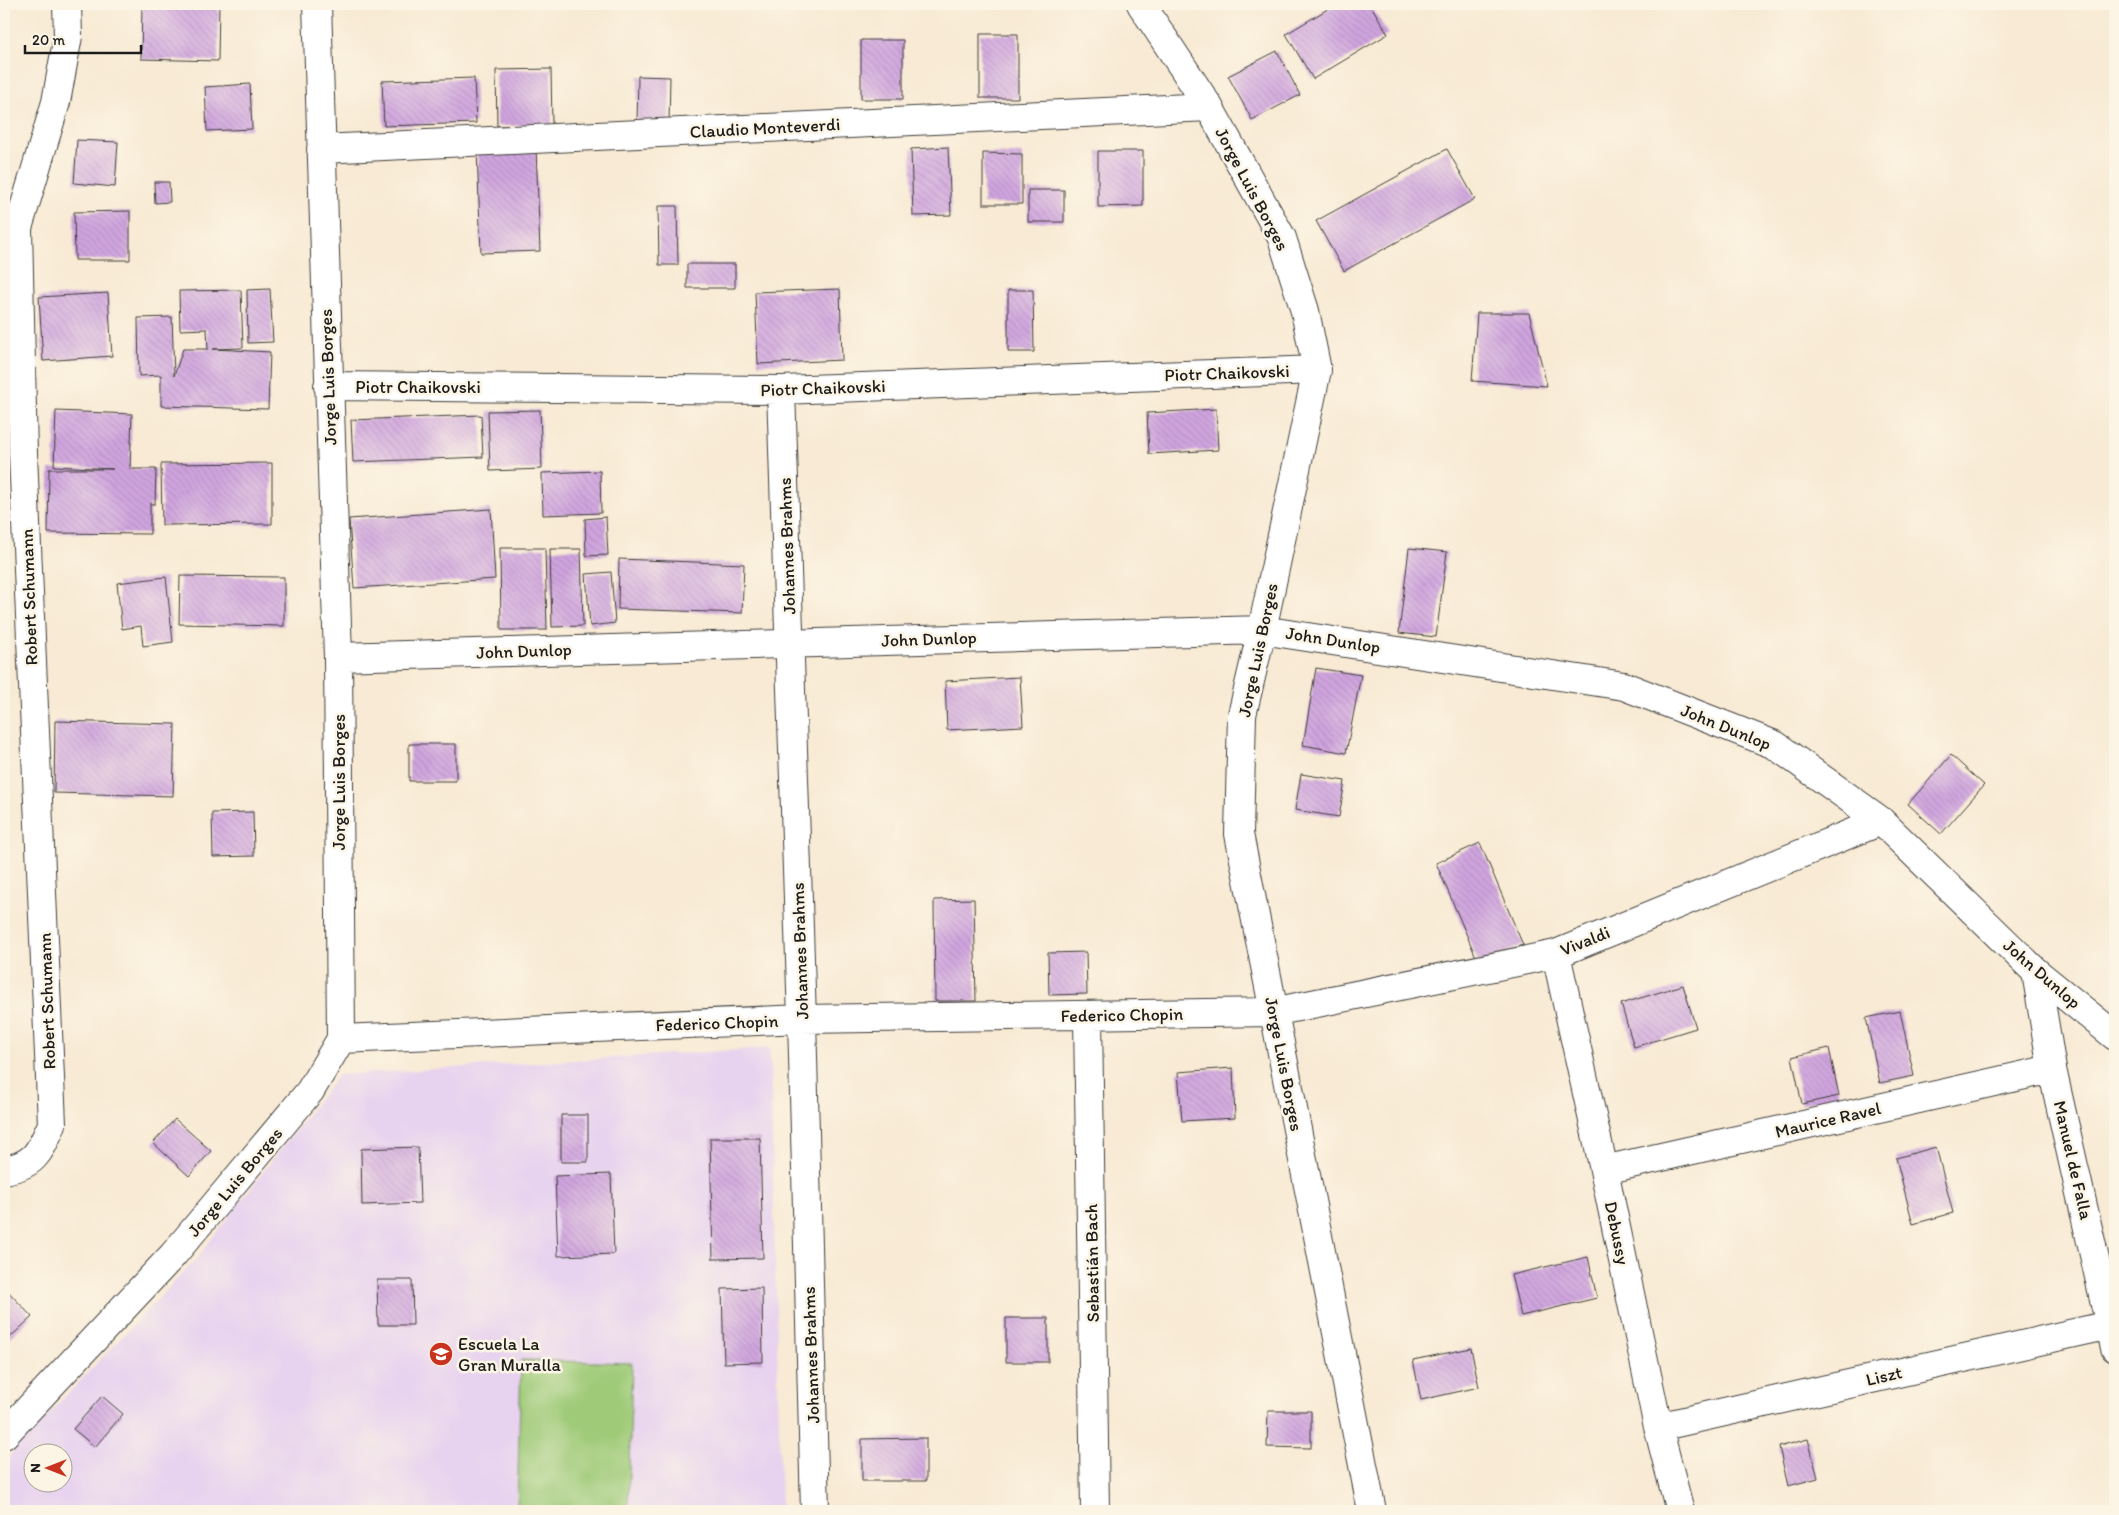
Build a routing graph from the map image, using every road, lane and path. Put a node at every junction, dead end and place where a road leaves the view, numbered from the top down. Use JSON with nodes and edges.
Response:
{"nodes":[{"id":1,"x":67,"y":4,"type":"edge"},
{"id":2,"x":317,"y":4,"type":"edge"},
{"id":3,"x":1141,"y":4,"type":"edge"},
{"id":4,"x":1208,"y":107,"type":"junction"},
{"id":5,"x":321,"y":149,"type":"junction"},
{"id":6,"x":1317,"y":370,"type":"junction"},
{"id":7,"x":328,"y":386,"type":"junction"},
{"id":8,"x":781,"y":390,"type":"junction"},
{"id":9,"x":1262,"y":630,"type":"junction"},
{"id":10,"x":790,"y":642,"type":"junction"},
{"id":11,"x":338,"y":657,"type":"junction"},
{"id":12,"x":1881,"y":821,"type":"junction"},
{"id":13,"x":1556,"y":954,"type":"junction"},
{"id":14,"x":2036,"y":972,"type":"junction"},
{"id":15,"x":1273,"y":1012,"type":"junction"},
{"id":16,"x":1088,"y":1016,"type":"junction"},
{"id":17,"x":802,"y":1019,"type":"junction"},
{"id":18,"x":2115,"y":1036,"type":"edge"},
{"id":19,"x":341,"y":1039,"type":"junction"},
{"id":20,"x":2052,"y":1069,"type":"junction"},
{"id":21,"x":4,"y":1170,"type":"edge"},
{"id":22,"x":1604,"y":1170,"type":"junction"},
{"id":23,"x":2112,"y":1336,"type":"edge"},
{"id":24,"x":1658,"y":1427,"type":"junction"},
{"id":25,"x":4,"y":1435,"type":"edge"},
{"id":26,"x":815,"y":1511,"type":"edge"},
{"id":27,"x":1095,"y":1511,"type":"edge"},
{"id":28,"x":1372,"y":1511,"type":"edge"},
{"id":29,"x":1680,"y":1511,"type":"edge"}],
"edges":[{"from":1,"to":21,"type":"street","name":"Robert Schumann"},
{"from":2,"to":5,"type":"street","name":"Jorge Luis Borges"},
{"from":3,"to":4,"type":"street","name":"Jorge Luis Borges"},
{"from":4,"to":5,"type":"street","name":"Claudio Monteverdi"},
{"from":4,"to":6,"type":"street","name":"Jorge Luis Borges"},
{"from":5,"to":7,"type":"street","name":"Jorge Luis Borges"},
{"from":6,"to":8,"type":"street","name":"Piotr Chaikovski"},
{"from":6,"to":9,"type":"street","name":"Jorge Luis Borges"},
{"from":7,"to":8,"type":"street","name":"Piotr Chaikovski"},
{"from":7,"to":11,"type":"street","name":"Jorge Luis Borges"},
{"from":8,"to":10,"type":"street","name":"Johannes Brahms"},
{"from":9,"to":10,"type":"street","name":"John Dunlop"},
{"from":9,"to":12,"type":"street","name":"John Dunlop"},
{"from":9,"to":15,"type":"street","name":"Jorge Luis Borges"},
{"from":10,"to":11,"type":"street","name":"John Dunlop"},
{"from":10,"to":17,"type":"street","name":"Johannes Brahms"},
{"from":11,"to":19,"type":"street","name":"Jorge Luis Borges"},
{"from":12,"to":13,"type":"street","name":"Vivaldi"},
{"from":12,"to":14,"type":"street","name":"John Dunlop"},
{"from":13,"to":15,"type":"street","name":"Vivaldi"},
{"from":13,"to":22,"type":"street","name":"Debussy"},
{"from":14,"to":18,"type":"street","name":"John Dunlop"},
{"from":14,"to":20,"type":"street","name":"Manuel de Falla"},
{"from":15,"to":16,"type":"street","name":"Federico Chopin"},
{"from":15,"to":28,"type":"street","name":"Jorge Luis Borges"},
{"from":16,"to":17,"type":"street","name":"Federico Chopin"},
{"from":16,"to":27,"type":"street","name":"Sebastián Bach"},
{"from":17,"to":19,"type":"street","name":"Federico Chopin"},
{"from":17,"to":26,"type":"street","name":"Johannes Brahms"},
{"from":19,"to":25,"type":"street","name":"Jorge Luis Borges"},
{"from":20,"to":22,"type":"street","name":"Maurice Ravel"},
{"from":20,"to":23,"type":"street","name":"Manuel de Falla"},
{"from":22,"to":24,"type":"street","name":"Debussy"},
{"from":23,"to":24,"type":"street","name":"Liszt"},
{"from":24,"to":29,"type":"street","name":"Debussy"}]}
